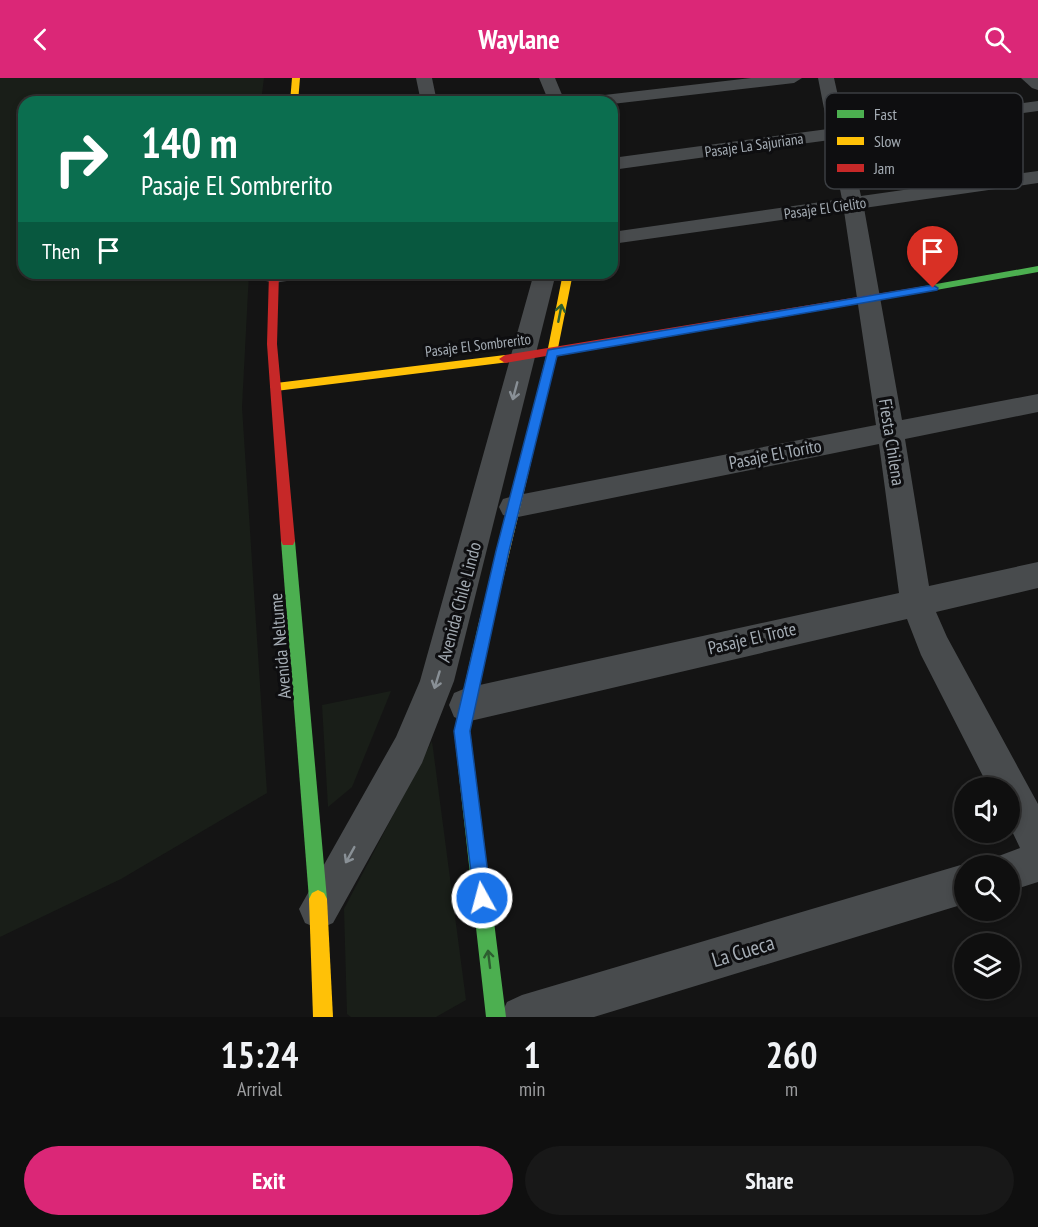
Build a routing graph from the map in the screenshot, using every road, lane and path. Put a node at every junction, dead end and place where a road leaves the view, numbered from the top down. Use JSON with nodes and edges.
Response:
{"nodes":[{"id":1,"x":296,"y":78,"type":"edge"},
{"id":2,"x":424,"y":78,"type":"edge"},
{"id":3,"x":547,"y":78,"type":"edge"},
{"id":4,"x":613,"y":78,"type":"edge"},
{"id":5,"x":794,"y":78,"type":"edge"},
{"id":6,"x":826,"y":78,"type":"edge"},
{"id":7,"x":1029,"y":78,"type":"edge"},
{"id":8,"x":1038,"y":85,"type":"edge"},
{"id":9,"x":829,"y":93,"type":"edge"},
{"id":10,"x":294,"y":96,"type":"edge"},
{"id":11,"x":428,"y":96,"type":"edge"},
{"id":12,"x":554,"y":96,"type":"edge"},
{"id":13,"x":611,"y":96,"type":"edge"},
{"id":14,"x":618,"y":99,"type":"edge"},
{"id":15,"x":1038,"y":106,"type":"edge"},
{"id":16,"x":1023,"y":108,"type":"edge"},
{"id":17,"x":825,"y":136,"type":"edge"},
{"id":18,"x":618,"y":163,"type":"edge"},
{"id":19,"x":1038,"y":177,"type":"edge"},
{"id":20,"x":1023,"y":179,"type":"edge"},
{"id":21,"x":850,"y":189,"type":"edge"},
{"id":22,"x":956,"y":189,"type":"edge"},
{"id":23,"x":853,"y":204,"type":"junction"},
{"id":24,"x":618,"y":237,"type":"edge"},
{"id":25,"x":1038,"y":269,"type":"edge"},
{"id":26,"x":274,"y":279,"type":"edge"},
{"id":27,"x":544,"y":279,"type":"edge"},
{"id":28,"x":566,"y":279,"type":"edge"},
{"id":29,"x":870,"y":299,"type":"junction"},
{"id":30,"x":538,"y":354,"type":"junction"},
{"id":31,"x":276,"y":387,"type":"junction"},
{"id":32,"x":1038,"y":403,"type":"edge"},
{"id":33,"x":891,"y":431,"type":"junction"},
{"id":34,"x":513,"y":507,"type":"junction"},
{"id":35,"x":1038,"y":575,"type":"edge"},
{"id":36,"x":916,"y":601,"type":"junction"},
{"id":37,"x":466,"y":705,"type":"junction"},
{"id":38,"x":1003,"y":777,"type":"edge"},
{"id":39,"x":1020,"y":809,"type":"edge"},
{"id":40,"x":1038,"y":843,"type":"edge"},
{"id":41,"x":1038,"y":862,"type":"edge"},
{"id":42,"x":1020,"y":868,"type":"edge"},
{"id":43,"x":954,"y":887,"type":"edge"},
{"id":44,"x":319,"y":909,"type":"junction"},
{"id":45,"x":323,"y":1017,"type":"edge"},
{"id":46,"x":496,"y":1017,"type":"edge"},
{"id":47,"x":522,"y":1017,"type":"edge"}],
"edges":[{"from":1,"to":10,"type":"street"},
{"from":2,"to":11,"type":"street"},
{"from":3,"to":12,"type":"street"},
{"from":4,"to":13,"type":"street"},
{"from":5,"to":14,"type":"street"},
{"from":6,"to":9,"type":"street","name":"Fiesta Chilena"},
{"from":7,"to":8,"type":"street"},
{"from":15,"to":16,"type":"street","name":"Pasaje La Sajuriana"},
{"from":17,"to":18,"type":"street","name":"Pasaje La Sajuriana"},
{"from":19,"to":20,"type":"street","name":"Pasaje El Cielito"},
{"from":21,"to":23,"type":"street","name":"Fiesta Chilena"},
{"from":22,"to":23,"type":"street","name":"Pasaje El Cielito"},
{"from":23,"to":24,"type":"street","name":"Pasaje El Cielito"},
{"from":23,"to":29,"type":"street","name":"Fiesta Chilena"},
{"from":25,"to":29,"type":"street","name":"Pasaje El Sombrerito"},
{"from":26,"to":31,"type":"street","name":"Avenida Neltume"},
{"from":27,"to":30,"type":"street","name":"Avenida Chile Lindo"},
{"from":30,"to":28,"type":"street","name":"Avenida Chile Lindo","one_way":true},
{"from":29,"to":30,"type":"street","name":"Pasaje El Sombrerito"},
{"from":29,"to":33,"type":"street","name":"Fiesta Chilena"},
{"from":30,"to":31,"type":"street","name":"Pasaje El Sombrerito"},
{"from":30,"to":34,"type":"street","name":"Avenida Chile Lindo"},
{"from":30,"to":44,"type":"street","name":"Avenida Chile Lindo","one_way":true},
{"from":31,"to":44,"type":"street","name":"Avenida Neltume"},
{"from":32,"to":33,"type":"street","name":"Pasaje El Torito"},
{"from":33,"to":34,"type":"street","name":"Pasaje El Torito"},
{"from":33,"to":36,"type":"street","name":"Fiesta Chilena"},
{"from":34,"to":37,"type":"street","name":"Avenida Chile Lindo"},
{"from":35,"to":36,"type":"street","name":"Pasaje El Trote"},
{"from":36,"to":37,"type":"street","name":"Pasaje El Trote"},
{"from":36,"to":38,"type":"street","name":"Fiesta Chilena"},
{"from":46,"to":37,"type":"street","name":"Avenida Chile Lindo","one_way":true},
{"from":39,"to":40,"type":"street","name":"Fiesta Chilena"},
{"from":41,"to":42,"type":"street"},
{"from":43,"to":47,"type":"street","name":"La Cueca"},
{"from":44,"to":45,"type":"street","name":"Avenida Neltume"}]}
